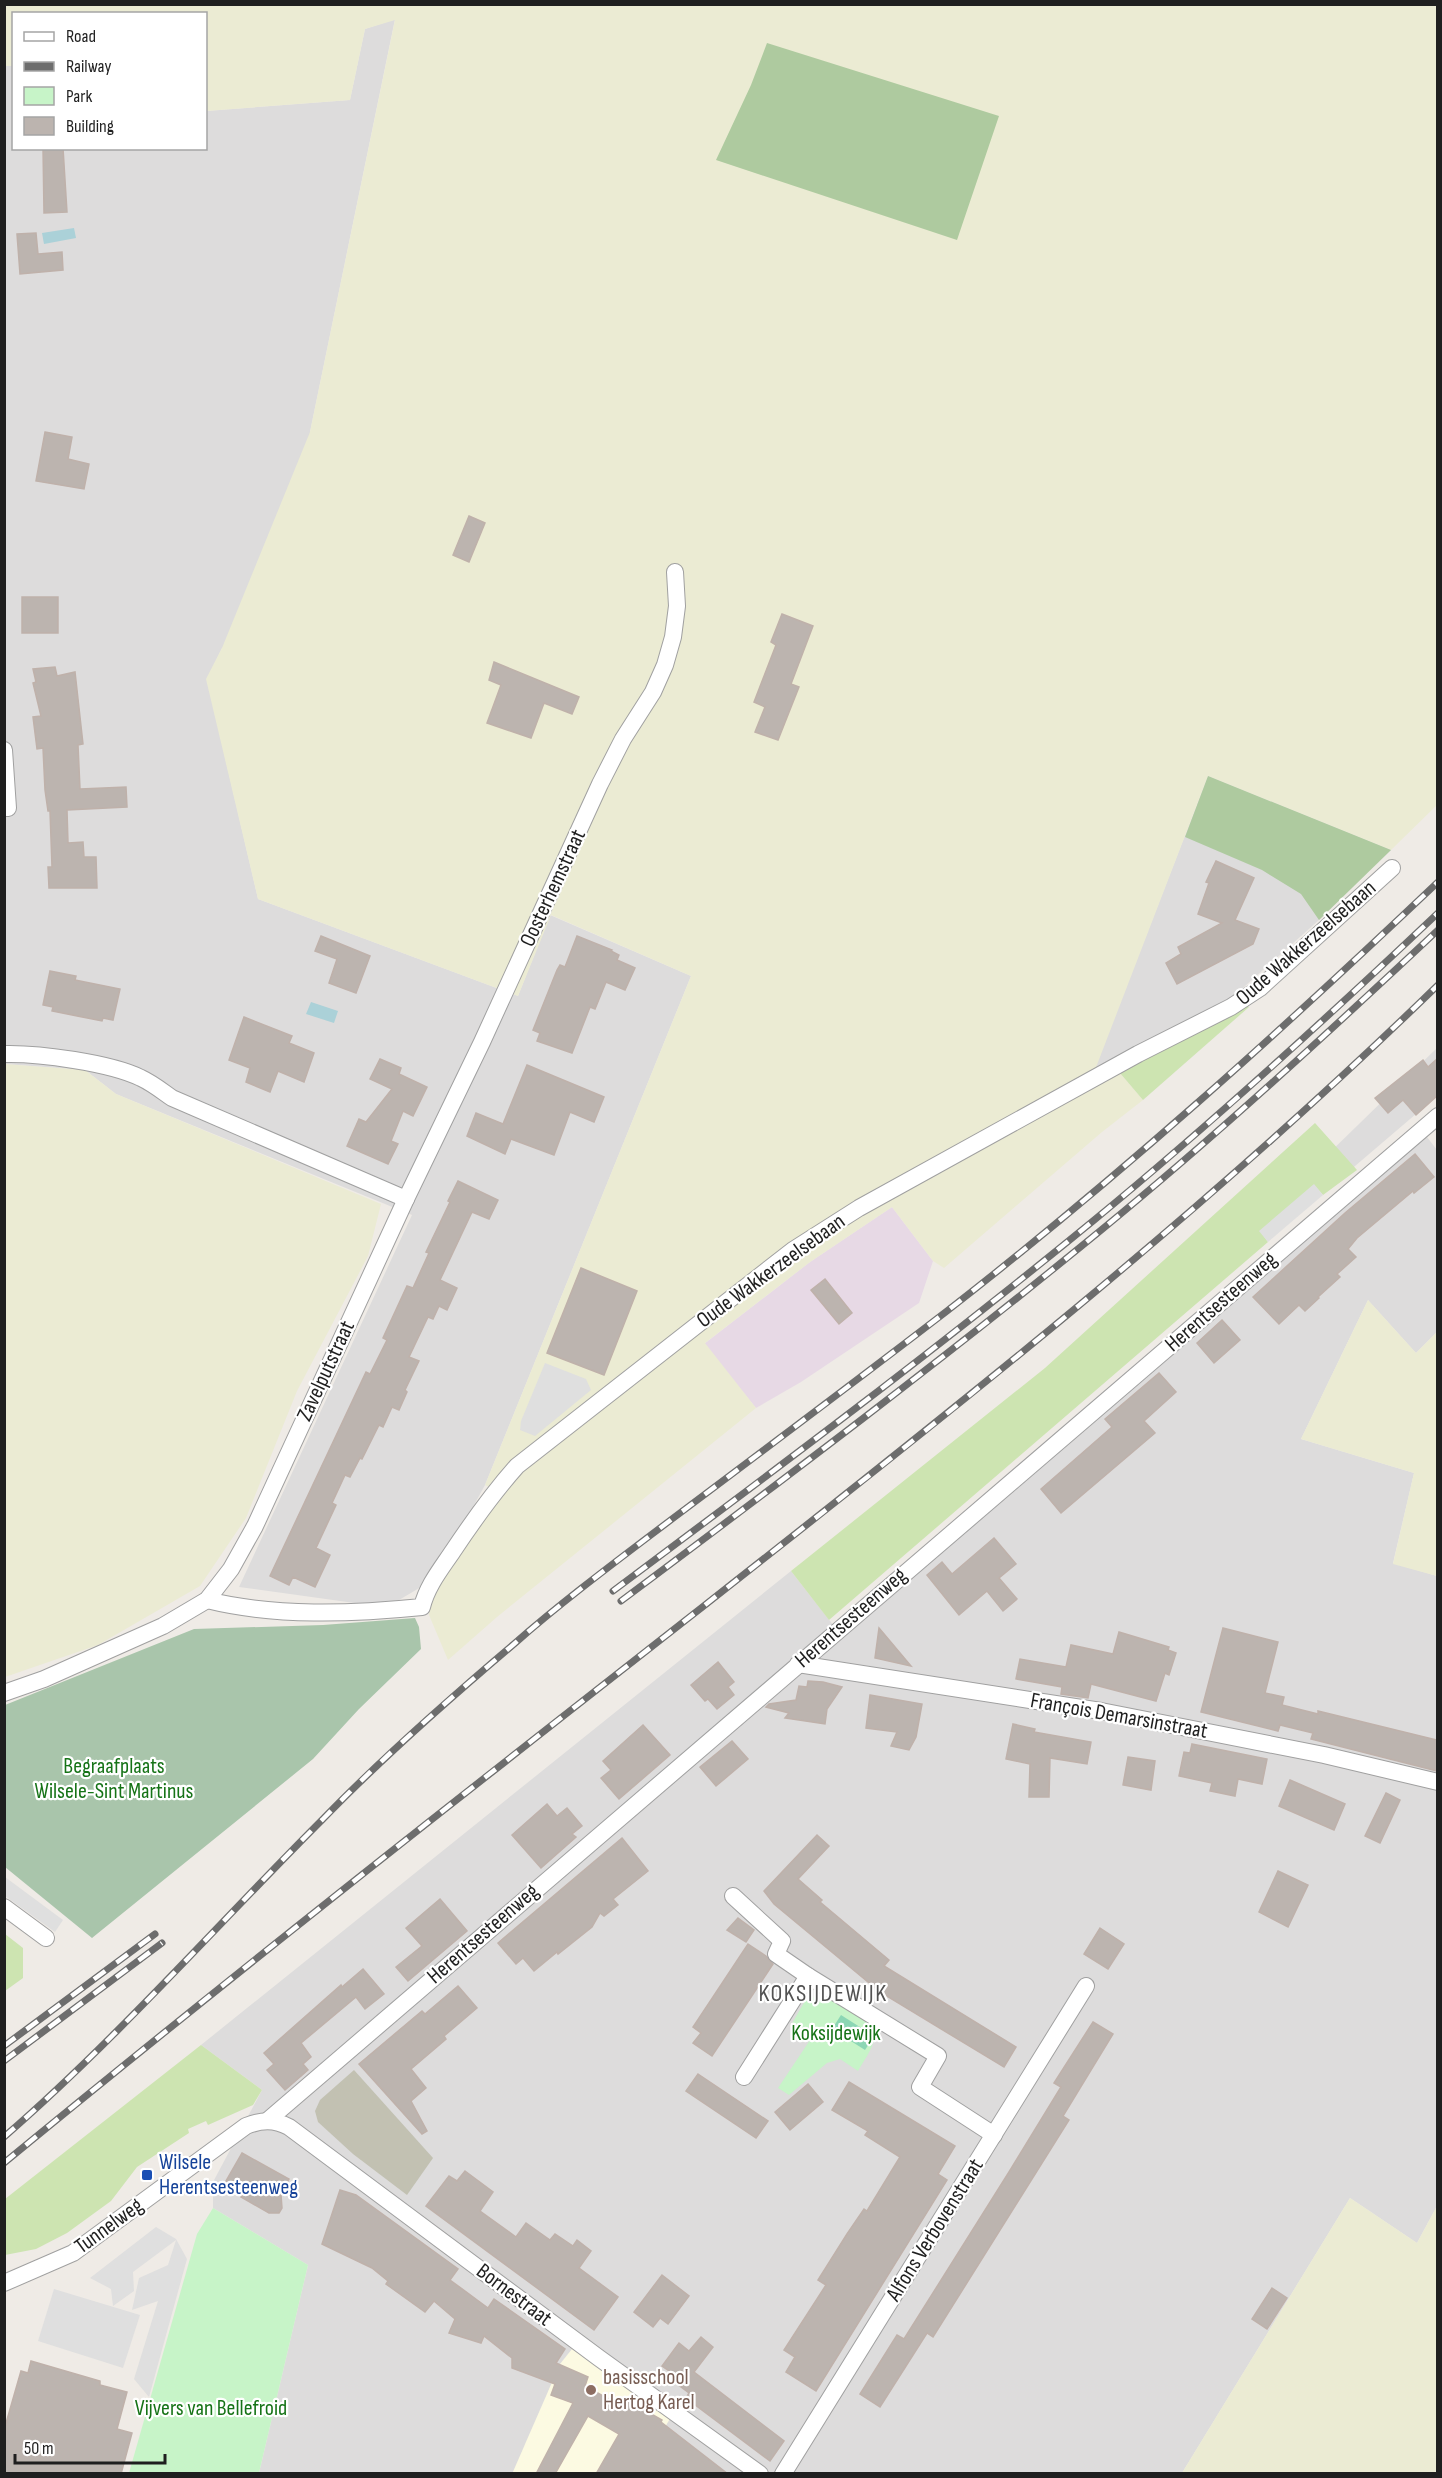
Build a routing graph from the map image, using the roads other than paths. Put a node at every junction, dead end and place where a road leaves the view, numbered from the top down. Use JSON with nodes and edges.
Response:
{"nodes":[{"id":1,"x":675,"y":572,"type":"dead end"},
{"id":2,"x":4,"y":750,"type":"edge"},
{"id":3,"x":4,"y":808,"type":"edge"},
{"id":4,"x":1392,"y":868,"type":"dead end"},
{"id":5,"x":4,"y":1054,"type":"edge"},
{"id":6,"x":1437,"y":1116,"type":"edge"},
{"id":7,"x":406,"y":1200,"type":"junction"},
{"id":8,"x":207,"y":1600,"type":"junction"},
{"id":9,"x":798,"y":1664,"type":"junction"},
{"id":10,"x":4,"y":1693,"type":"edge"},
{"id":11,"x":1437,"y":1782,"type":"edge"},
{"id":12,"x":732,"y":1896,"type":"dead end"},
{"id":13,"x":4,"y":1907,"type":"edge"},
{"id":14,"x":46,"y":1938,"type":"dead end"},
{"id":15,"x":808,"y":1976,"type":"junction"},
{"id":16,"x":1086,"y":1986,"type":"dead end"},
{"id":17,"x":744,"y":2077,"type":"dead end"},
{"id":18,"x":267,"y":2121,"type":"junction"},
{"id":19,"x":994,"y":2135,"type":"junction"},
{"id":20,"x":4,"y":2283,"type":"edge"},
{"id":21,"x":760,"y":2474,"type":"edge"},
{"id":22,"x":783,"y":2474,"type":"edge"}],
"edges":[{"from":1,"to":7,"type":"street","name":"Oosterhemstraat"},
{"from":2,"to":3,"type":"street"},
{"from":4,"to":8,"type":"street","name":"Oude Wakkerzeelsebaan"},
{"from":5,"to":7,"type":"street"},
{"from":6,"to":9,"type":"street","name":"Herentsesteenweg"},
{"from":7,"to":8,"type":"street","name":"Zavelputstraat"},
{"from":8,"to":10,"type":"street","name":"Zavelputstraat"},
{"from":9,"to":11,"type":"street","name":"François Demarsinstraat"},
{"from":9,"to":18,"type":"street","name":"Herentsesteenweg"},
{"from":12,"to":15,"type":"street"},
{"from":13,"to":14,"type":"street"},
{"from":15,"to":17,"type":"street"},
{"from":15,"to":19,"type":"street"},
{"from":16,"to":19,"type":"street","name":"Alfons Verbovenstraat"},
{"from":18,"to":20,"type":"street","name":"Tunnelweg"},
{"from":18,"to":21,"type":"street","name":"Bornestraat"},
{"from":19,"to":22,"type":"street","name":"Alfons Verbovenstraat"}]}
